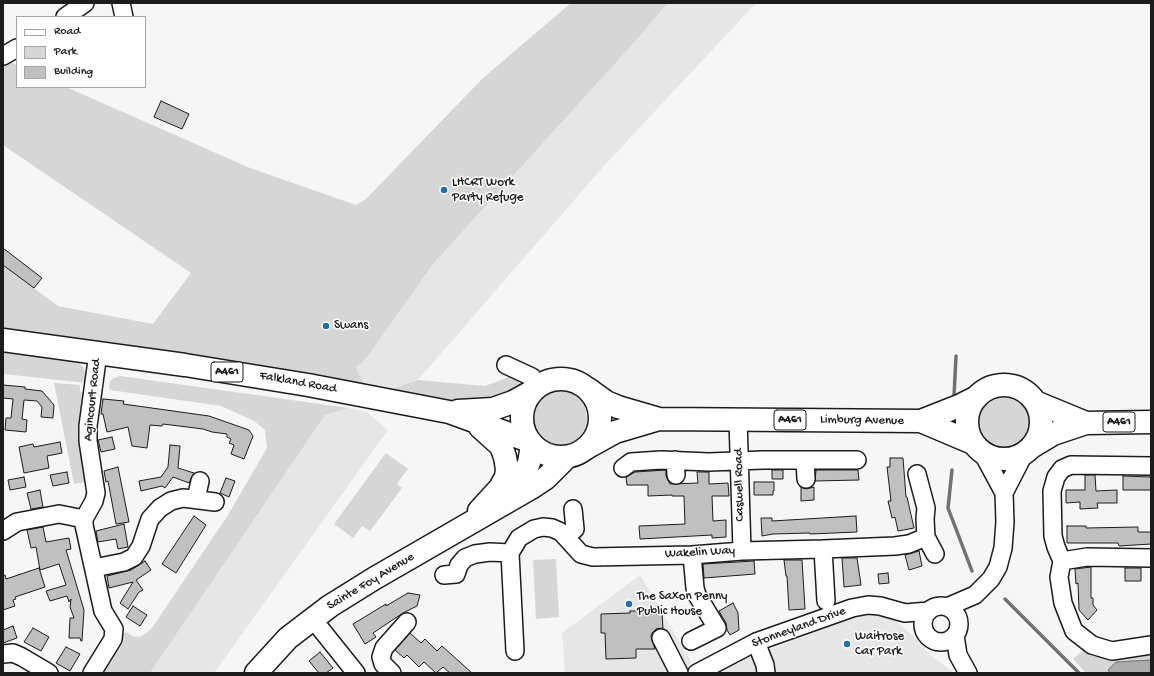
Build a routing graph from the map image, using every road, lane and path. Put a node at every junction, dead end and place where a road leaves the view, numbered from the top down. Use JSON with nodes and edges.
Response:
{"nodes":[{"id":1,"x":85,"y":3,"type":"edge"},
{"id":2,"x":121,"y":3,"type":"edge"},
{"id":3,"x":66,"y":16,"type":"edge"},
{"id":4,"x":124,"y":16,"type":"edge"},
{"id":5,"x":16,"y":49,"type":"edge"},
{"id":6,"x":3,"y":56,"type":"edge"},
{"id":7,"x":3,"y":340,"type":"edge"},
{"id":8,"x":98,"y":352,"type":"junction"},
{"id":9,"x":506,"y":366,"type":"dead end"},
{"id":10,"x":588,"y":389,"type":"junction"},
{"id":11,"x":532,"y":391,"type":"junction"},
{"id":12,"x":977,"y":397,"type":"junction"},
{"id":13,"x":1035,"y":402,"type":"junction"},
{"id":14,"x":449,"y":412,"type":"junction"},
{"id":15,"x":659,"y":419,"type":"junction"},
{"id":16,"x":738,"y":419,"type":"junction"},
{"id":17,"x":474,"y":421,"type":"junction"},
{"id":18,"x":921,"y":421,"type":"junction"},
{"id":19,"x":1151,"y":422,"type":"edge"},
{"id":20,"x":1086,"y":423,"type":"junction"},
{"id":21,"x":530,"y":443,"type":"junction"},
{"id":22,"x":586,"y":448,"type":"junction"},
{"id":23,"x":978,"y":448,"type":"junction"},
{"id":24,"x":1029,"y":450,"type":"junction"},
{"id":25,"x":567,"y":457,"type":"junction"},
{"id":26,"x":739,"y":460,"type":"junction"},
{"id":27,"x":805,"y":460,"type":"junction"},
{"id":28,"x":857,"y":460,"type":"dead end"},
{"id":29,"x":1151,"y":466,"type":"edge"},
{"id":30,"x":623,"y":468,"type":"dead end"},
{"id":31,"x":917,"y":474,"type":"dead end"},
{"id":32,"x":806,"y":479,"type":"dead end"},
{"id":33,"x":200,"y":481,"type":"dead end"},
{"id":34,"x":1004,"y":493,"type":"junction"},
{"id":35,"x":196,"y":499,"type":"junction"},
{"id":36,"x":215,"y":502,"type":"dead end"},
{"id":37,"x":499,"y":507,"type":"junction"},
{"id":38,"x":573,"y":509,"type":"dead end"},
{"id":39,"x":84,"y":519,"type":"junction"},
{"id":40,"x":3,"y":531,"type":"edge"},
{"id":41,"x":458,"y":531,"type":"junction"},
{"id":42,"x":566,"y":537,"type":"junction"},
{"id":43,"x":926,"y":537,"type":"junction"},
{"id":44,"x":823,"y":549,"type":"junction"},
{"id":45,"x":742,"y":551,"type":"junction"},
{"id":46,"x":935,"y":554,"type":"dead end"},
{"id":47,"x":692,"y":555,"type":"junction"},
{"id":48,"x":1151,"y":558,"type":"edge"},
{"id":49,"x":510,"y":561,"type":"junction"},
{"id":50,"x":1062,"y":561,"type":"junction"},
{"id":51,"x":94,"y":568,"type":"junction"},
{"id":52,"x":444,"y":575,"type":"dead end"},
{"id":53,"x":826,"y":601,"type":"dead end"},
{"id":54,"x":929,"y":611,"type":"junction"},
{"id":55,"x":905,"y":613,"type":"junction"},
{"id":56,"x":952,"y":613,"type":"junction"},
{"id":57,"x":312,"y":618,"type":"junction"},
{"id":58,"x":407,"y":622,"type":"dead end"},
{"id":59,"x":924,"y":629,"type":"junction"},
{"id":60,"x":955,"y":635,"type":"junction"},
{"id":61,"x":661,"y":638,"type":"dead end"},
{"id":62,"x":691,"y":641,"type":"dead end"},
{"id":63,"x":939,"y":641,"type":"junction"},
{"id":64,"x":756,"y":642,"type":"junction"},
{"id":65,"x":1151,"y":645,"type":"edge"},
{"id":66,"x":515,"y":651,"type":"dead end"},
{"id":67,"x":3,"y":654,"type":"edge"},
{"id":68,"x":958,"y":655,"type":"junction"},
{"id":69,"x":676,"y":668,"type":"edge"},
{"id":70,"x":49,"y":673,"type":"edge"},
{"id":71,"x":92,"y":673,"type":"edge"},
{"id":72,"x":256,"y":673,"type":"edge"},
{"id":73,"x":356,"y":673,"type":"edge"},
{"id":74,"x":392,"y":673,"type":"edge"},
{"id":75,"x":697,"y":673,"type":"edge"},
{"id":76,"x":766,"y":673,"type":"edge"},
{"id":77,"x":968,"y":673,"type":"edge"}],
"edges":[{"from":1,"to":3,"type":"street"},
{"from":2,"to":4,"type":"street"},
{"from":5,"to":6,"type":"street"},
{"from":7,"to":8,"type":"main road","name":"Falkland Road","number":"A461"},
{"from":8,"to":14,"type":"main road","name":"Falkland Road","number":"A461"},
{"from":8,"to":39,"type":"street","name":"Agincourt Road"},
{"from":9,"to":11,"type":"street"},
{"from":10,"to":11,"type":"main road","number":"A461"},
{"from":10,"to":15,"type":"main road","name":"Limburg Avenue","number":"A461"},
{"from":10,"to":22,"type":"main road","number":"A461"},
{"from":11,"to":14,"type":"main road","name":"Falkland Road","number":"A461"},
{"from":11,"to":21,"type":"main road"},
{"from":12,"to":13,"type":"main road","number":"A461"},
{"from":12,"to":18,"type":"main road","name":"Limburg Avenue","number":"A461"},
{"from":12,"to":23,"type":"main road","number":"A461"},
{"from":13,"to":20,"type":"main road","number":"A461"},
{"from":13,"to":24,"type":"main road","number":"A461"},
{"from":14,"to":17,"type":"main road","name":"Falkland Road","number":"A461"},
{"from":15,"to":16,"type":"main road","name":"Limburg Avenue","number":"A461"},
{"from":15,"to":22,"type":"main road","name":"Limburg Avenue","number":"A461"},
{"from":16,"to":18,"type":"main road","name":"Limburg Avenue","number":"A461"},
{"from":16,"to":26,"type":"street","name":"Caswell Road"},
{"from":17,"to":21,"type":"main road","name":"Falkland Road","number":"A461"},
{"from":17,"to":41,"type":"main road"},
{"from":18,"to":23,"type":"main road","name":"Limburg Avenue","number":"A461"},
{"from":19,"to":20,"type":"main road","number":"A461"},
{"from":20,"to":24,"type":"main road","number":"A461"},
{"from":21,"to":25,"type":"main road","number":"A461"},
{"from":21,"to":37,"type":"main road","name":"Sainte Foy Avenue","number":"A461"},
{"from":22,"to":25,"type":"main road","number":"A461"},
{"from":23,"to":24,"type":"main road","number":"A461"},
{"from":23,"to":34,"type":"street"},
{"from":24,"to":34,"type":"street"},
{"from":25,"to":37,"type":"main road","name":"Sainte Foy Avenue","number":"A461"},
{"from":26,"to":27,"type":"street"},
{"from":26,"to":30,"type":"street"},
{"from":26,"to":45,"type":"street","name":"Caswell Road"},
{"from":27,"to":28,"type":"street"},
{"from":27,"to":32,"type":"street"},
{"from":29,"to":50,"type":"street"},
{"from":31,"to":43,"type":"street"},
{"from":33,"to":35,"type":"street"},
{"from":34,"to":56,"type":"street"},
{"from":35,"to":36,"type":"street"},
{"from":35,"to":51,"type":"street"},
{"from":37,"to":41,"type":"main road","name":"Sainte Foy Avenue","number":"A461"},
{"from":38,"to":42,"type":"street"},
{"from":39,"to":40,"type":"street"},
{"from":39,"to":51,"type":"street"},
{"from":41,"to":57,"type":"main road","name":"Sainte Foy Avenue","number":"A461"},
{"from":42,"to":47,"type":"street","name":"Wakelin Way"},
{"from":42,"to":49,"type":"street","name":"Wakelin Way"},
{"from":43,"to":44,"type":"street","name":"Wakelin Way"},
{"from":43,"to":46,"type":"street"},
{"from":44,"to":45,"type":"street","name":"Wakelin Way"},
{"from":44,"to":53,"type":"street"},
{"from":45,"to":47,"type":"street","name":"Wakelin Way"},
{"from":47,"to":62,"type":"street"},
{"from":48,"to":50,"type":"street"},
{"from":49,"to":52,"type":"street"},
{"from":49,"to":66,"type":"street"},
{"from":50,"to":65,"type":"street"},
{"from":51,"to":71,"type":"street"},
{"from":54,"to":55,"type":"street"},
{"from":54,"to":56,"type":"street"},
{"from":54,"to":59,"type":"street"},
{"from":55,"to":59,"type":"street"},
{"from":55,"to":64,"type":"street","name":"Stonneyland Drive"},
{"from":56,"to":60,"type":"street"},
{"from":57,"to":72,"type":"main road","name":"Sainte Foy Avenue","number":"A461"},
{"from":57,"to":73,"type":"street"},
{"from":58,"to":74,"type":"street"},
{"from":59,"to":63,"type":"street"},
{"from":60,"to":63,"type":"street"},
{"from":60,"to":68,"type":"street"},
{"from":61,"to":69,"type":"street"},
{"from":63,"to":68,"type":"street"},
{"from":64,"to":75,"type":"street","name":"Stonneyland Drive"},
{"from":64,"to":76,"type":"street"},
{"from":67,"to":70,"type":"street"},
{"from":68,"to":77,"type":"street"}]}
